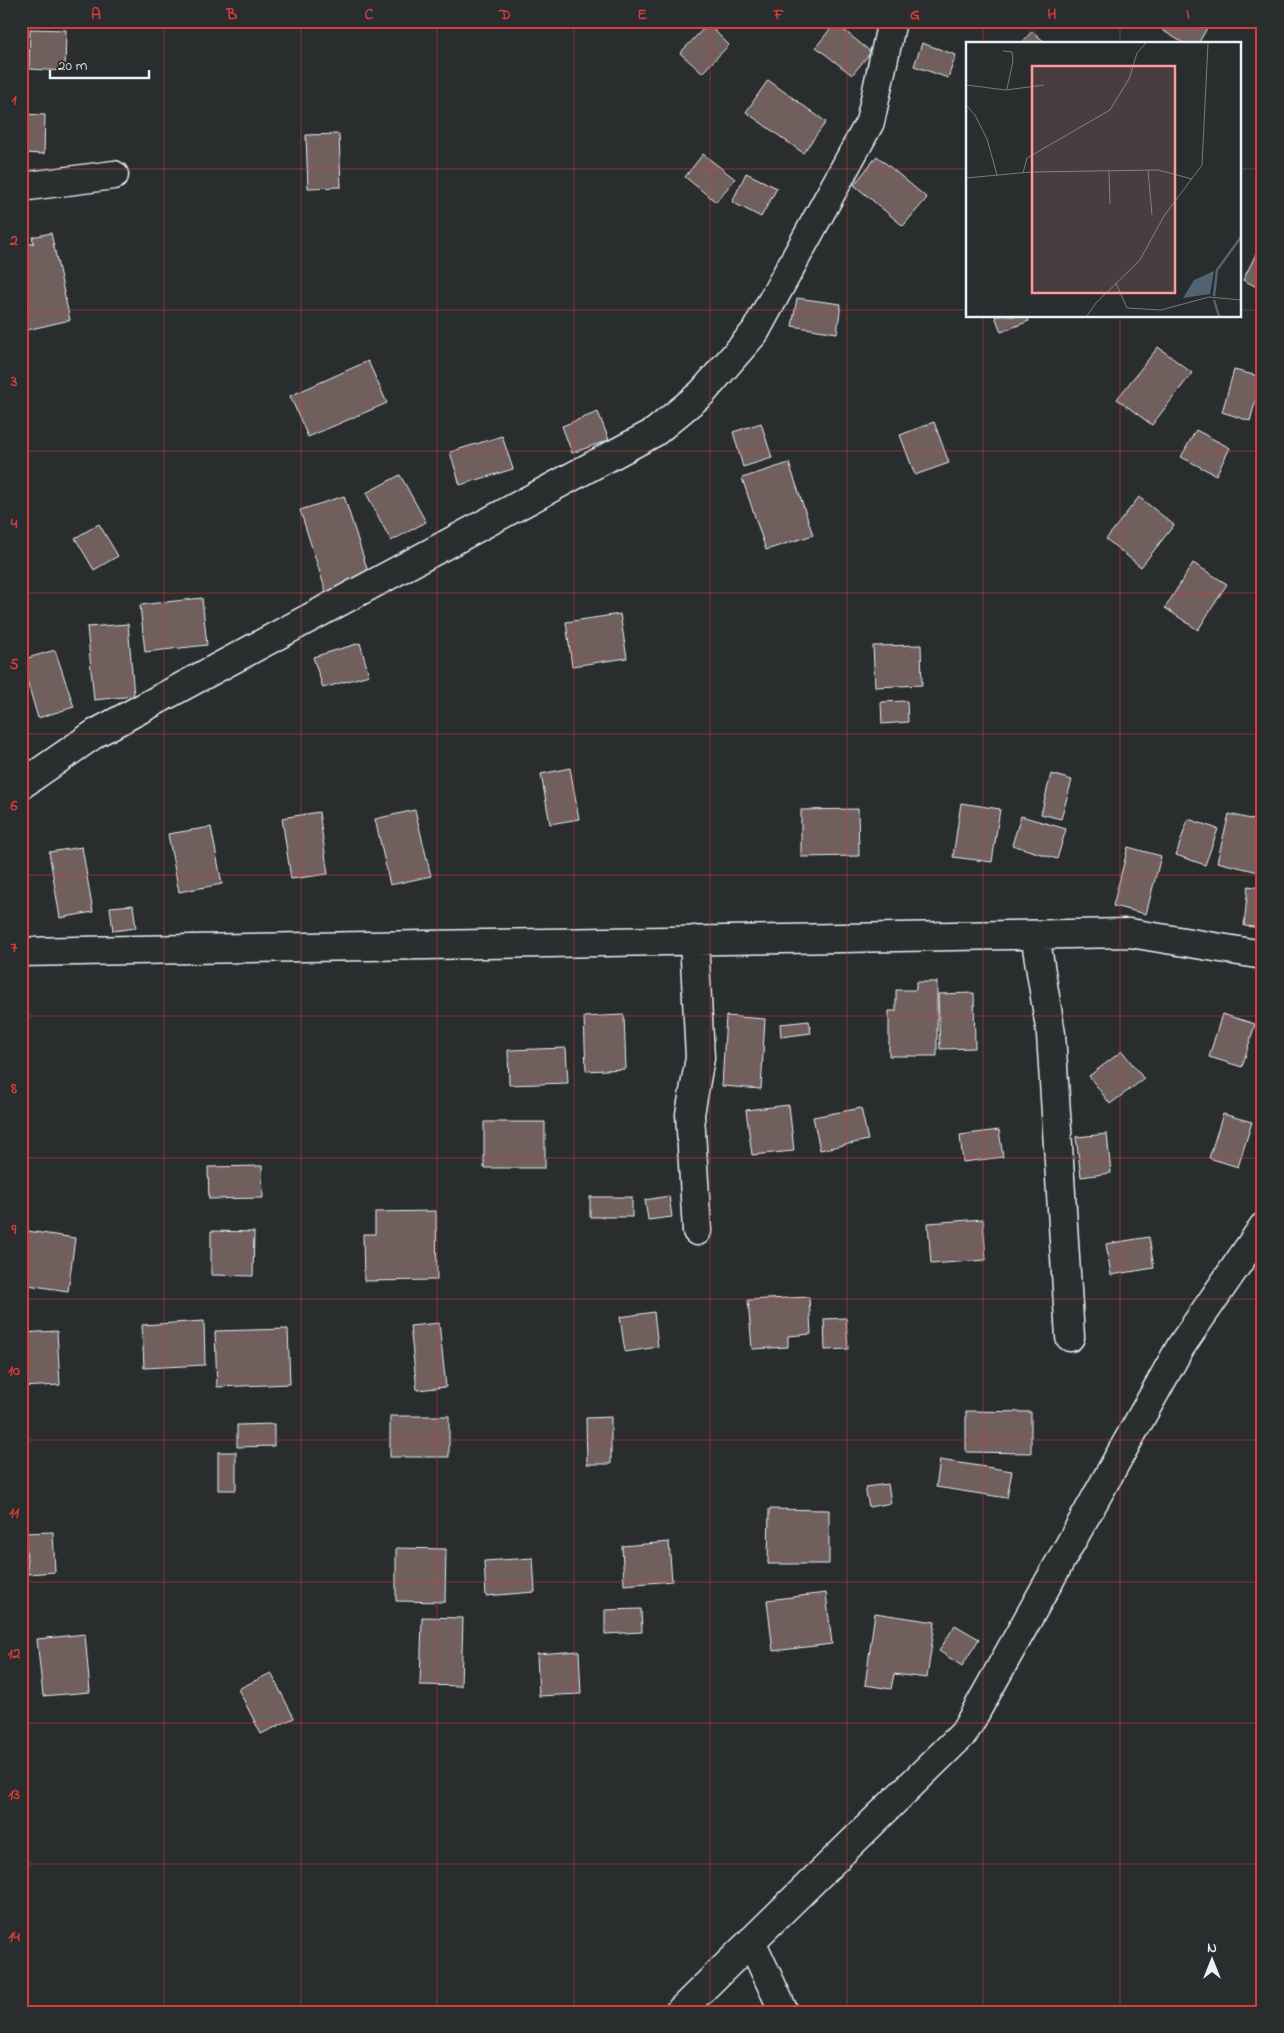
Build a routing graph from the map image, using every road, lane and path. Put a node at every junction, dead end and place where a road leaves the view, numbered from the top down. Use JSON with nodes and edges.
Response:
{"nodes":[{"id":1,"x":892,"y":21,"type":"edge"},
{"id":2,"x":114,"y":175,"type":"dead end"},
{"id":3,"x":21,"y":187,"type":"edge"},
{"id":4,"x":21,"y":785,"type":"edge"},
{"id":5,"x":1035,"y":934,"type":"junction"},
{"id":6,"x":694,"y":940,"type":"junction"},
{"id":7,"x":21,"y":952,"type":"edge"},
{"id":8,"x":1263,"y":955,"type":"edge"},
{"id":9,"x":1263,"y":1227,"type":"edge"},
{"id":10,"x":697,"y":1231,"type":"dead end"},
{"id":11,"x":1070,"y":1337,"type":"dead end"},
{"id":12,"x":751,"y":1941,"type":"junction"},
{"id":13,"x":679,"y":2012,"type":"edge"},
{"id":14,"x":784,"y":2012,"type":"edge"}],
"edges":[{"from":1,"to":4,"type":"street"},
{"from":2,"to":3,"type":"street"},
{"from":5,"to":6,"type":"street"},
{"from":5,"to":8,"type":"street"},
{"from":5,"to":11,"type":"street"},
{"from":6,"to":7,"type":"street"},
{"from":6,"to":10,"type":"street"},
{"from":9,"to":12,"type":"street"},
{"from":12,"to":13,"type":"street"},
{"from":12,"to":14,"type":"street"}]}
